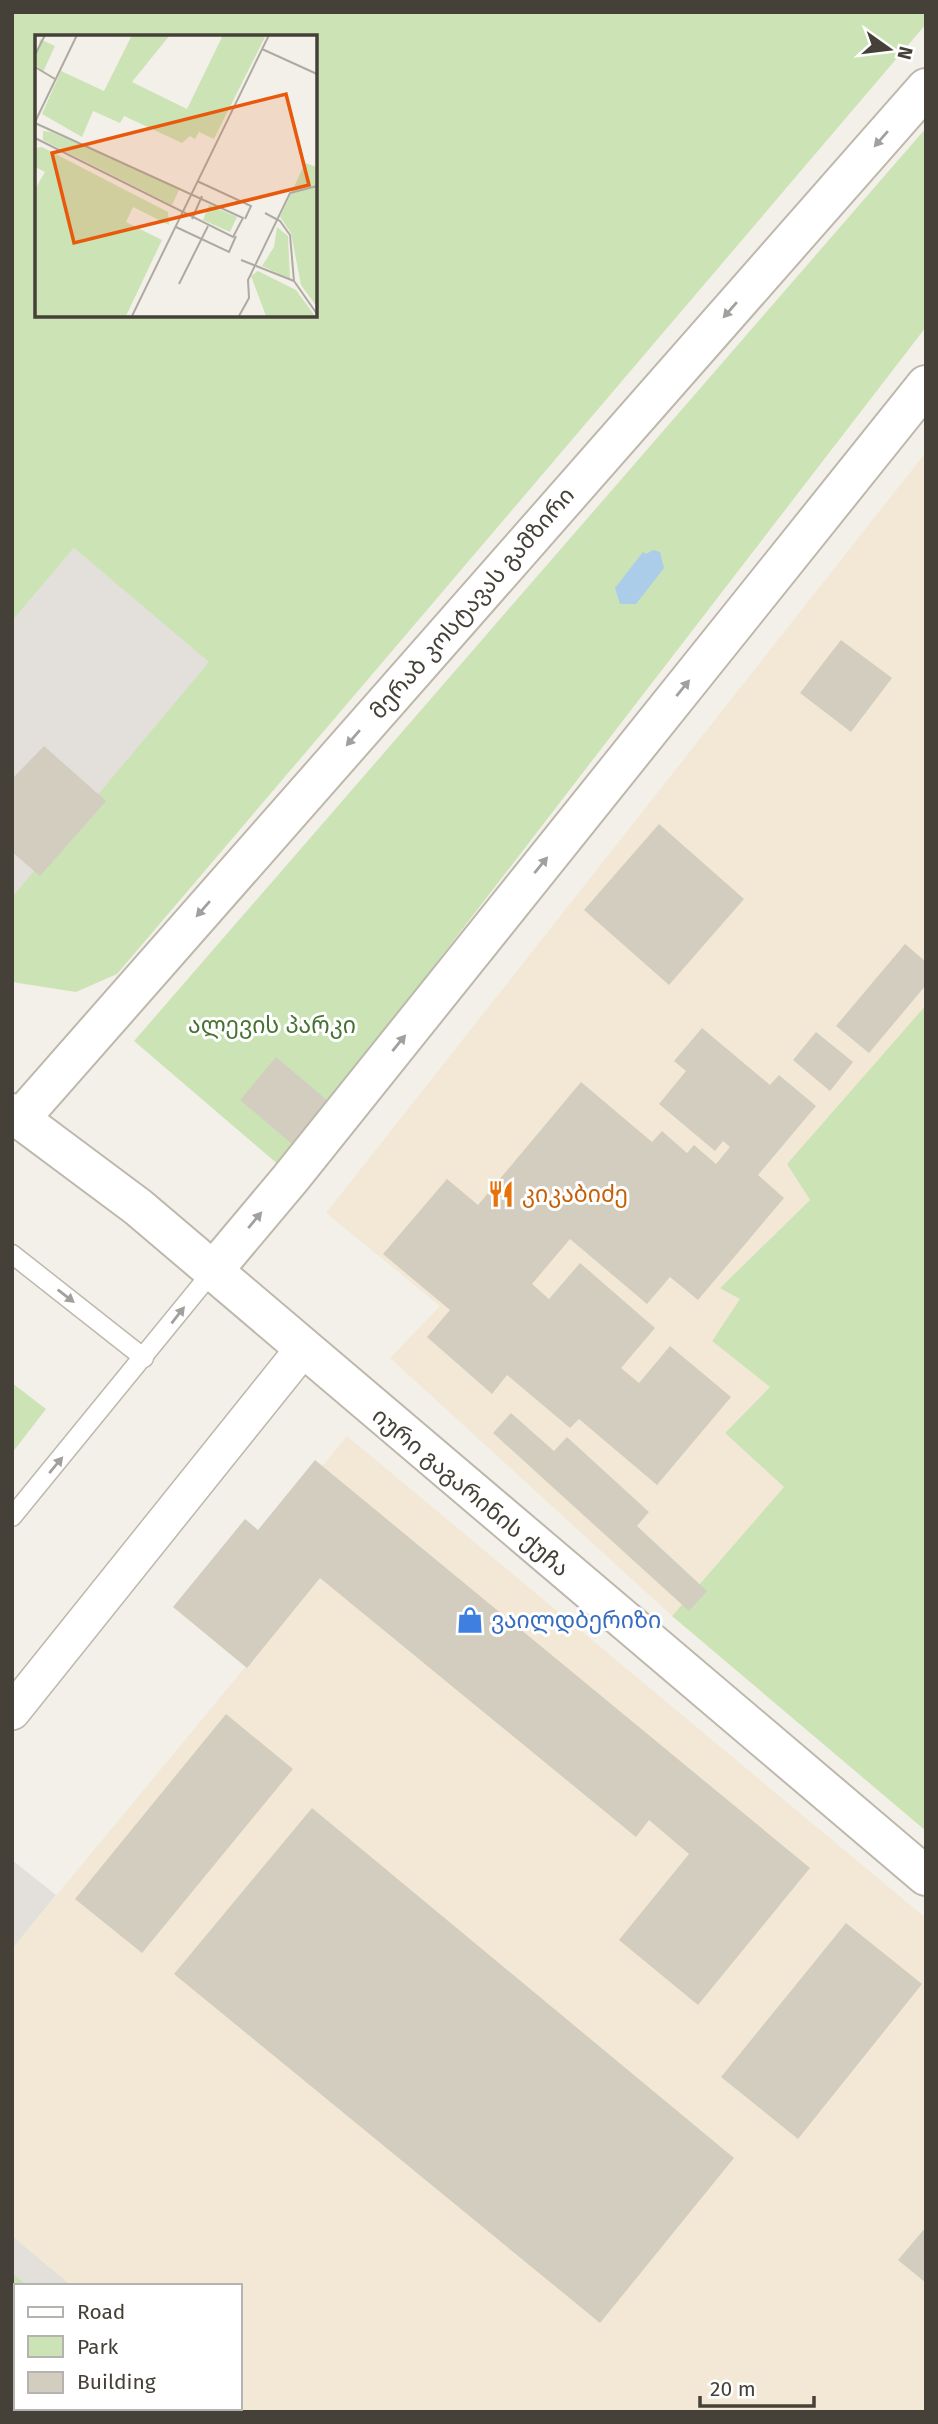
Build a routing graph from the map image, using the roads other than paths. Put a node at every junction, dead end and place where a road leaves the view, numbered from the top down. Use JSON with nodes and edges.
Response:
{"nodes":[{"id":1,"x":926,"y":88,"type":"edge"},
{"id":2,"x":926,"y":385,"type":"edge"},
{"id":3,"x":15,"y":1120,"type":"edge"},
{"id":4,"x":12,"y":1254,"type":"edge"},
{"id":5,"x":212,"y":1272,"type":"junction"},
{"id":6,"x":303,"y":1349,"type":"junction"},
{"id":7,"x":144,"y":1358,"type":"junction"},
{"id":8,"x":12,"y":1517,"type":"edge"},
{"id":9,"x":12,"y":1712,"type":"edge"},
{"id":10,"x":926,"y":1876,"type":"edge"}],
"edges":[{"from":1,"to":3,"type":"street","name":"მერაბ კოსტავას გამზირი","one_way":true},
{"from":5,"to":2,"type":"street","one_way":true},
{"from":3,"to":5,"type":"street","name":"იური გაგარინის ქუჩა"},
{"from":4,"to":7,"type":"lane","one_way":true},
{"from":5,"to":6,"type":"street","name":"იური გაგარინის ქუჩა"},
{"from":7,"to":5,"type":"lane","one_way":true},
{"from":6,"to":9,"type":"street"},
{"from":6,"to":10,"type":"street","name":"იური გაგარინის ქუჩა"},
{"from":8,"to":7,"type":"lane","one_way":true}]}
